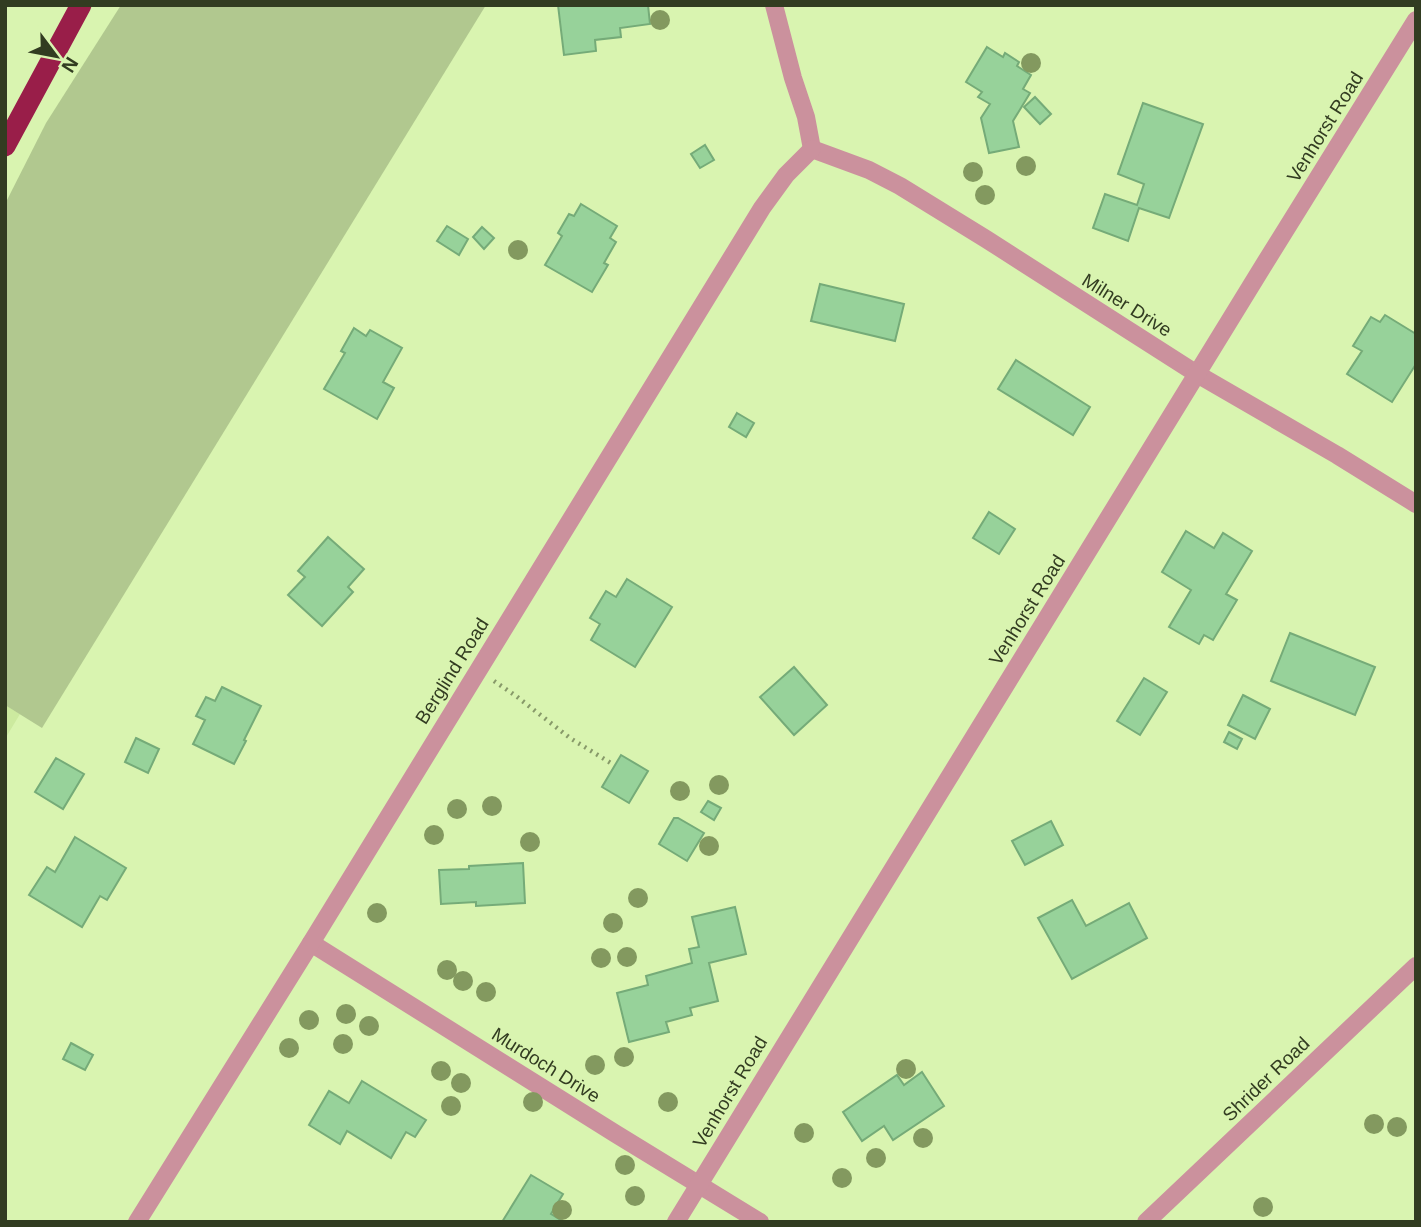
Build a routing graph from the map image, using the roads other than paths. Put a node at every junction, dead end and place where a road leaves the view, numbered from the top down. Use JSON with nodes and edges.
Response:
{"nodes":[{"id":1,"x":81,"y":5,"type":"edge"},
{"id":2,"x":774,"y":5,"type":"edge"},
{"id":3,"x":1416,"y":20,"type":"edge"},
{"id":4,"x":5,"y":146,"type":"edge"},
{"id":5,"x":812,"y":149,"type":"junction"},
{"id":6,"x":1197,"y":374,"type":"junction"},
{"id":7,"x":1416,"y":504,"type":"edge"},
{"id":8,"x":311,"y":943,"type":"junction"},
{"id":9,"x":1416,"y":967,"type":"edge"},
{"id":10,"x":698,"y":1185,"type":"junction"},
{"id":11,"x":137,"y":1222,"type":"edge"},
{"id":12,"x":676,"y":1222,"type":"edge"},
{"id":13,"x":760,"y":1222,"type":"edge"},
{"id":14,"x":1146,"y":1222,"type":"edge"}],
"edges":[{"from":1,"to":4,"type":"highway"},
{"from":2,"to":5,"type":"street"},
{"from":3,"to":6,"type":"street","name":"Venhorst Road"},
{"from":5,"to":6,"type":"street","name":"Milner Drive"},
{"from":5,"to":8,"type":"street","name":"Berglind Road"},
{"from":6,"to":7,"type":"street","name":"Milner Drive"},
{"from":6,"to":10,"type":"street","name":"Venhorst Road"},
{"from":8,"to":10,"type":"street","name":"Murdoch Drive"},
{"from":8,"to":11,"type":"street","name":"Berglind Road"},
{"from":9,"to":14,"type":"street","name":"Shrider Road"},
{"from":10,"to":12,"type":"street","name":"Venhorst Road"},
{"from":10,"to":13,"type":"street","name":"Murdoch Drive"}]}
